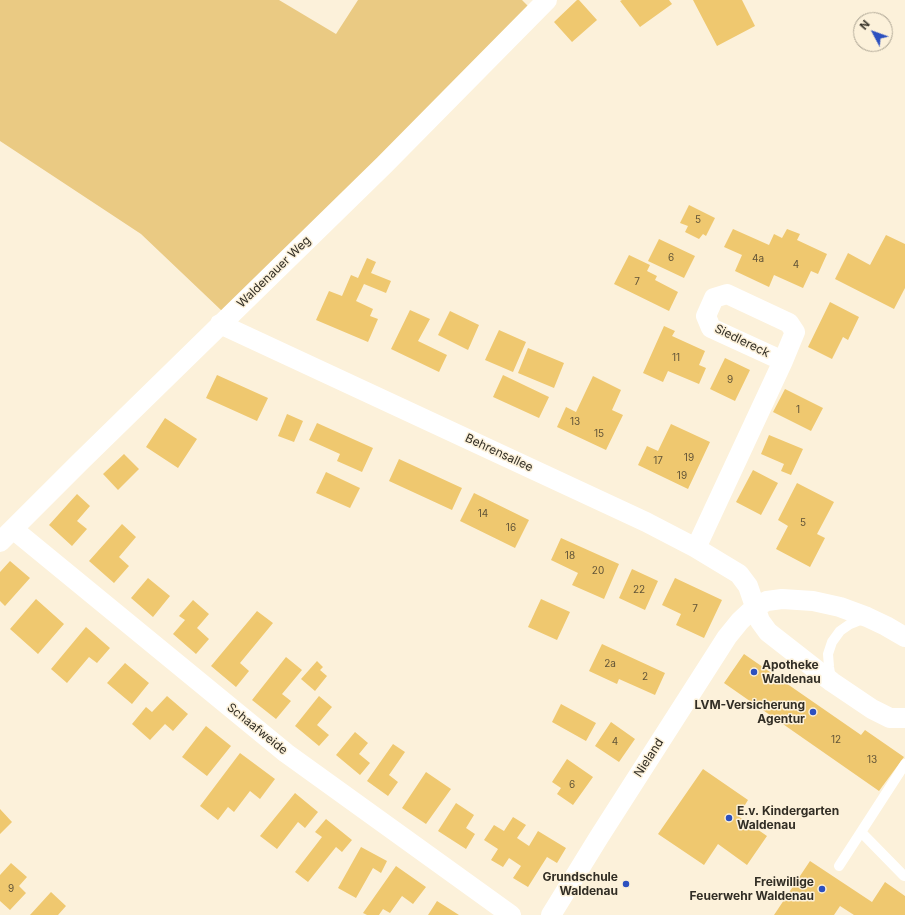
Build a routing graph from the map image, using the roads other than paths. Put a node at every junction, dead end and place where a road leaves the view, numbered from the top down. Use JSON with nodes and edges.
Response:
{"nodes":[{"id":1,"x":547,"y":0,"type":"edge"},
{"id":2,"x":220,"y":324,"type":"junction"},
{"id":3,"x":782,"y":361,"type":"dead end"},
{"id":4,"x":6,"y":536,"type":"edge"},
{"id":5,"x":696,"y":548,"type":"junction"},
{"id":6,"x":755,"y":607,"type":"junction"},
{"id":7,"x":867,"y":617,"type":"junction"},
{"id":8,"x":905,"y":637,"type":"edge"},
{"id":9,"x":832,"y":682,"type":"junction"},
{"id":10,"x":905,"y":718,"type":"edge"},
{"id":11,"x":905,"y":764,"type":"edge"},
{"id":12,"x":861,"y":832,"type":"junction"},
{"id":13,"x":839,"y":866,"type":"dead end"},
{"id":14,"x":904,"y":876,"type":"dead end"},
{"id":15,"x":511,"y":915,"type":"edge"},
{"id":16,"x":551,"y":915,"type":"edge"}],
"edges":[{"from":1,"to":2,"type":"street","name":"Waldenauer Weg"},
{"from":2,"to":4,"type":"street","name":"Waldenauer Weg"},
{"from":2,"to":5,"type":"street","name":"Behrensallee"},
{"from":3,"to":5,"type":"street","name":"Siedlereck"},
{"from":4,"to":15,"type":"street","name":"Schaafweide"},
{"from":5,"to":6,"type":"street","name":"Behrensallee"},
{"from":6,"to":7,"type":"street"},
{"from":6,"to":9,"type":"street","name":"Behrensallee"},
{"from":6,"to":16,"type":"street","name":"Nieland"},
{"from":7,"to":8,"type":"street"},
{"from":7,"to":9,"type":"lane"},
{"from":9,"to":10,"type":"street","name":"Behrensallee"},
{"from":11,"to":12,"type":"lane"},
{"from":12,"to":13,"type":"lane"},
{"from":12,"to":14,"type":"lane"}]}
